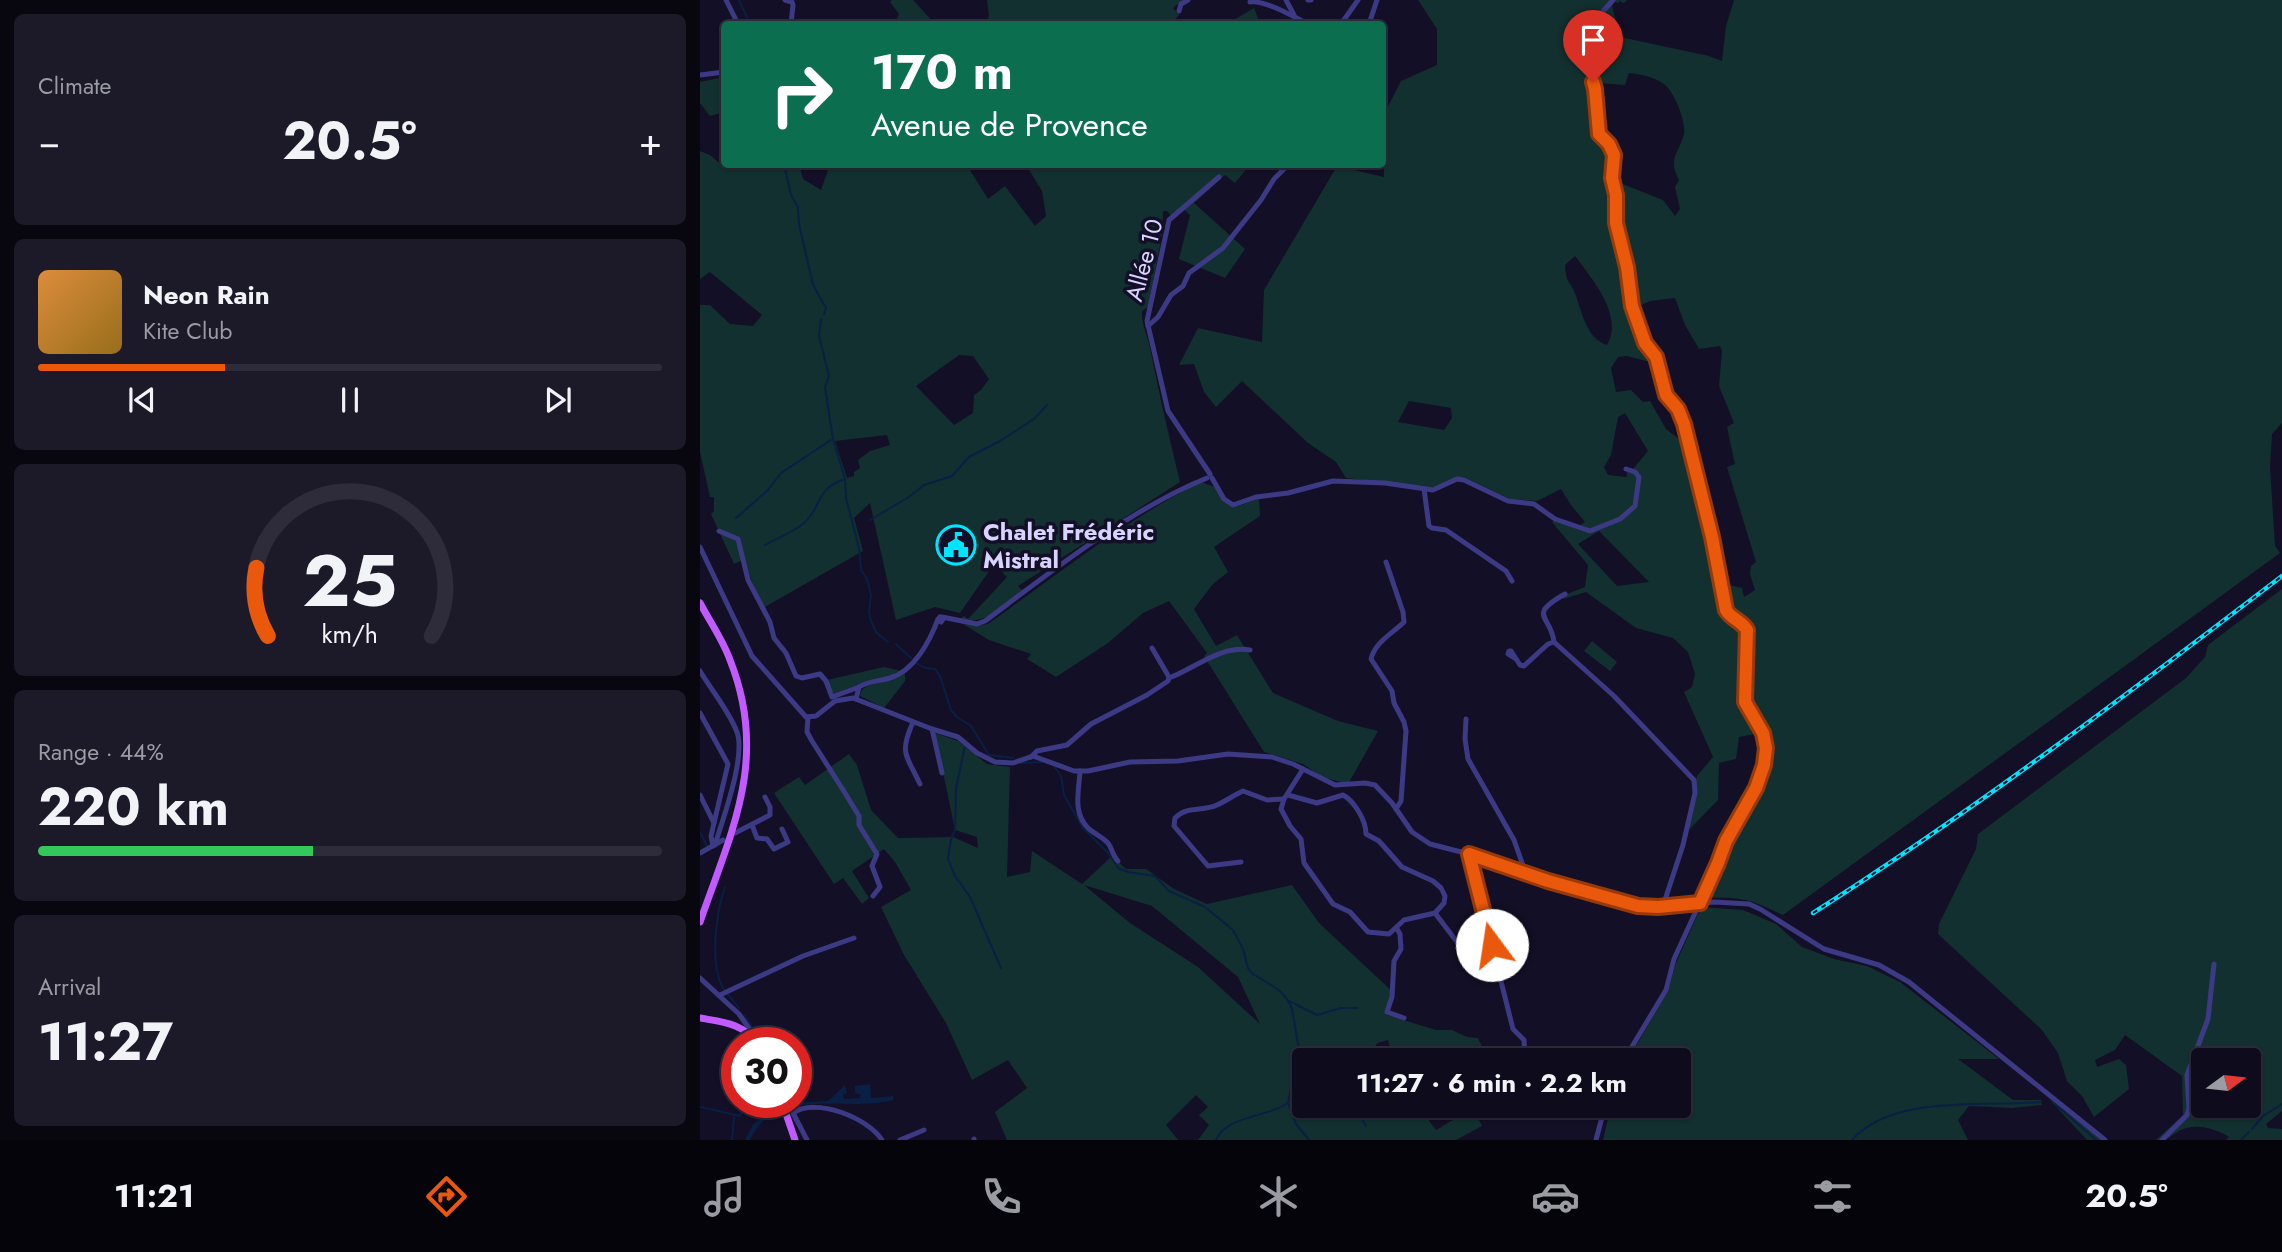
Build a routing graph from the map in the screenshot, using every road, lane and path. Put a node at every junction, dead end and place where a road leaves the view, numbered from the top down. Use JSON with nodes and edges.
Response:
{"nodes":[{"id":1,"x":785,"y":0,"type":"edge"},
{"id":2,"x":1188,"y":0,"type":"edge"},
{"id":3,"x":1286,"y":0,"type":"edge"},
{"id":4,"x":1358,"y":0,"type":"edge"},
{"id":5,"x":1377,"y":0,"type":"edge"},
{"id":6,"x":1613,"y":0,"type":"edge"},
{"id":7,"x":1250,"y":2,"type":"dead end"},
{"id":8,"x":728,"y":3,"type":"edge"},
{"id":9,"x":1179,"y":11,"type":"dead end"},
{"id":10,"x":722,"y":12,"type":"dead end"},
{"id":11,"x":1294,"y":15,"type":"junction"},
{"id":12,"x":737,"y":21,"type":"edge"},
{"id":13,"x":791,"y":21,"type":"edge"},
{"id":14,"x":1303,"y":21,"type":"edge"},
{"id":15,"x":1343,"y":21,"type":"edge"},
{"id":16,"x":1370,"y":21,"type":"edge"},
{"id":17,"x":721,"y":72,"type":"edge"},
{"id":18,"x":700,"y":75,"type":"edge"},
{"id":19,"x":1285,"y":168,"type":"edge"},
{"id":20,"x":1219,"y":177,"type":"dead end"},
{"id":21,"x":1148,"y":326,"type":"junction"},
{"id":22,"x":1626,"y":469,"type":"dead end"},
{"id":23,"x":1210,"y":477,"type":"junction"},
{"id":24,"x":1424,"y":489,"type":"junction"},
{"id":25,"x":719,"y":531,"type":"dead end"},
{"id":26,"x":700,"y":547,"type":"edge"},
{"id":27,"x":1386,"y":562,"type":"dead end"},
{"id":28,"x":1512,"y":581,"type":"dead end"},
{"id":29,"x":1565,"y":594,"type":"dead end"},
{"id":30,"x":700,"y":603,"type":"edge"},
{"id":31,"x":1554,"y":642,"type":"junction"},
{"id":32,"x":1152,"y":648,"type":"dead end"},
{"id":33,"x":1250,"y":650,"type":"dead end"},
{"id":34,"x":1516,"y":659,"type":"dead end"},
{"id":35,"x":700,"y":671,"type":"edge"},
{"id":36,"x":1169,"y":678,"type":"junction"},
{"id":37,"x":859,"y":687,"type":"junction"},
{"id":38,"x":856,"y":699,"type":"junction"},
{"id":39,"x":700,"y":713,"type":"edge"},
{"id":40,"x":808,"y":717,"type":"junction"},
{"id":41,"x":1466,"y":719,"type":"dead end"},
{"id":42,"x":913,"y":722,"type":"junction"},
{"id":43,"x":734,"y":727,"type":"junction"},
{"id":44,"x":932,"y":729,"type":"junction"},
{"id":45,"x":748,"y":742,"type":"junction"},
{"id":46,"x":1031,"y":757,"type":"junction"},
{"id":47,"x":1293,"y":764,"type":"junction"},
{"id":48,"x":1303,"y":769,"type":"junction"},
{"id":49,"x":1080,"y":771,"type":"junction"},
{"id":50,"x":942,"y":773,"type":"dead end"},
{"id":51,"x":1317,"y":777,"type":"junction"},
{"id":52,"x":1297,"y":779,"type":"junction"},
{"id":53,"x":920,"y":784,"type":"dead end"},
{"id":54,"x":700,"y":795,"type":"edge"},
{"id":55,"x":765,"y":797,"type":"dead end"},
{"id":56,"x":1286,"y":797,"type":"junction"},
{"id":57,"x":1396,"y":809,"type":"junction"},
{"id":58,"x":714,"y":823,"type":"junction"},
{"id":59,"x":752,"y":825,"type":"junction"},
{"id":60,"x":782,"y":829,"type":"dead end"},
{"id":61,"x":735,"y":834,"type":"dead end"},
{"id":62,"x":723,"y":840,"type":"dead end"},
{"id":63,"x":714,"y":845,"type":"junction"},
{"id":64,"x":700,"y":853,"type":"edge"},
{"id":65,"x":1469,"y":854,"type":"junction"},
{"id":66,"x":1118,"y":861,"type":"dead end"},
{"id":67,"x":1241,"y":862,"type":"dead end"},
{"id":68,"x":1526,"y":874,"type":"junction"},
{"id":69,"x":873,"y":896,"type":"dead end"},
{"id":70,"x":1700,"y":903,"type":"junction"},
{"id":71,"x":1663,"y":906,"type":"junction"},
{"id":72,"x":1435,"y":913,"type":"junction"},
{"id":73,"x":700,"y":922,"type":"edge"},
{"id":74,"x":1397,"y":929,"type":"junction"},
{"id":75,"x":854,"y":937,"type":"dead end"},
{"id":76,"x":1460,"y":946,"type":"dead end"},
{"id":77,"x":2214,"y":964,"type":"dead end"},
{"id":78,"x":700,"y":978,"type":"edge"},
{"id":79,"x":721,"y":997,"type":"junction"},
{"id":80,"x":700,"y":1018,"type":"edge"},
{"id":81,"x":1404,"y":1018,"type":"dead end"},
{"id":82,"x":739,"y":1027,"type":"edge"},
{"id":83,"x":747,"y":1027,"type":"edge"},
{"id":84,"x":1524,"y":1048,"type":"edge"},
{"id":85,"x":1631,"y":1048,"type":"edge"},
{"id":86,"x":788,"y":1118,"type":"edge"},
{"id":87,"x":1602,"y":1118,"type":"edge"},
{"id":88,"x":924,"y":1130,"type":"dead end"},
{"id":89,"x":797,"y":1140,"type":"edge"},
{"id":90,"x":807,"y":1140,"type":"edge"},
{"id":91,"x":882,"y":1140,"type":"edge"},
{"id":92,"x":900,"y":1140,"type":"edge"},
{"id":93,"x":1596,"y":1140,"type":"edge"},
{"id":94,"x":2105,"y":1140,"type":"edge"},
{"id":95,"x":2162,"y":1140,"type":"edge"}],
"edges":[{"from":1,"to":13,"type":"street"},
{"from":2,"to":9,"type":"street"},
{"from":3,"to":11,"type":"street"},
{"from":4,"to":15,"type":"street"},
{"from":5,"to":16,"type":"street"},
{"from":6,"to":70,"type":"street"},
{"from":7,"to":11,"type":"street"},
{"from":8,"to":10,"type":"street"},
{"from":8,"to":12,"type":"street"},
{"from":11,"to":14,"type":"street"},
{"from":17,"to":18,"type":"street"},
{"from":19,"to":21,"type":"street"},
{"from":20,"to":21,"type":"street","name":"Allée 10"},
{"from":21,"to":23,"type":"street","name":"Allée 10"},
{"from":22,"to":24,"type":"street"},
{"from":23,"to":24,"type":"street"},
{"from":23,"to":37,"type":"street"},
{"from":24,"to":28,"type":"street"},
{"from":25,"to":37,"type":"street"},
{"from":26,"to":40,"type":"street"},
{"from":27,"to":57,"type":"street"},
{"from":29,"to":31,"type":"street"},
{"from":30,"to":45,"type":"main road"},
{"from":31,"to":34,"type":"street"},
{"from":31,"to":71,"type":"street"},
{"from":32,"to":36,"type":"street"},
{"from":33,"to":36,"type":"street"},
{"from":35,"to":43,"type":"street"},
{"from":36,"to":46,"type":"street"},
{"from":37,"to":38,"type":"street"},
{"from":38,"to":40,"type":"street"},
{"from":38,"to":42,"type":"street"},
{"from":39,"to":58,"type":"street"},
{"from":40,"to":69,"type":"street"},
{"from":41,"to":68,"type":"street"},
{"from":42,"to":44,"type":"street"},
{"from":42,"to":53,"type":"street"},
{"from":43,"to":45,"type":"street"},
{"from":43,"to":63,"type":"street"},
{"from":44,"to":46,"type":"street"},
{"from":44,"to":50,"type":"street"},
{"from":45,"to":73,"type":"main road"},
{"from":46,"to":49,"type":"street"},
{"from":47,"to":48,"type":"street"},
{"from":47,"to":49,"type":"street"},
{"from":47,"to":52,"type":"street"},
{"from":48,"to":51,"type":"street"},
{"from":48,"to":52,"type":"street"},
{"from":49,"to":66,"type":"street"},
{"from":51,"to":52,"type":"street"},
{"from":51,"to":57,"type":"street"},
{"from":52,"to":56,"type":"street"},
{"from":54,"to":58,"type":"street"},
{"from":55,"to":59,"type":"street"},
{"from":56,"to":67,"type":"street"},
{"from":56,"to":72,"type":"street"},
{"from":56,"to":74,"type":"street"},
{"from":57,"to":65,"type":"street"},
{"from":58,"to":63,"type":"street"},
{"from":59,"to":60,"type":"street"},
{"from":59,"to":61,"type":"street"},
{"from":62,"to":63,"type":"street"},
{"from":63,"to":64,"type":"street"},
{"from":65,"to":68,"type":"street"},
{"from":65,"to":84,"type":"street"},
{"from":68,"to":71,"type":"street"},
{"from":70,"to":71,"type":"street"},
{"from":70,"to":85,"type":"street"},
{"from":70,"to":94,"type":"street"},
{"from":72,"to":74,"type":"street"},
{"from":72,"to":76,"type":"street"},
{"from":74,"to":81,"type":"street"},
{"from":75,"to":79,"type":"street"},
{"from":77,"to":95,"type":"street"},
{"from":78,"to":79,"type":"street"},
{"from":79,"to":83,"type":"street"},
{"from":80,"to":82,"type":"main road"},
{"from":86,"to":89,"type":"main road"},
{"from":87,"to":93,"type":"street"},
{"from":88,"to":92,"type":"street"},
{"from":90,"to":91,"type":"street"}]}
